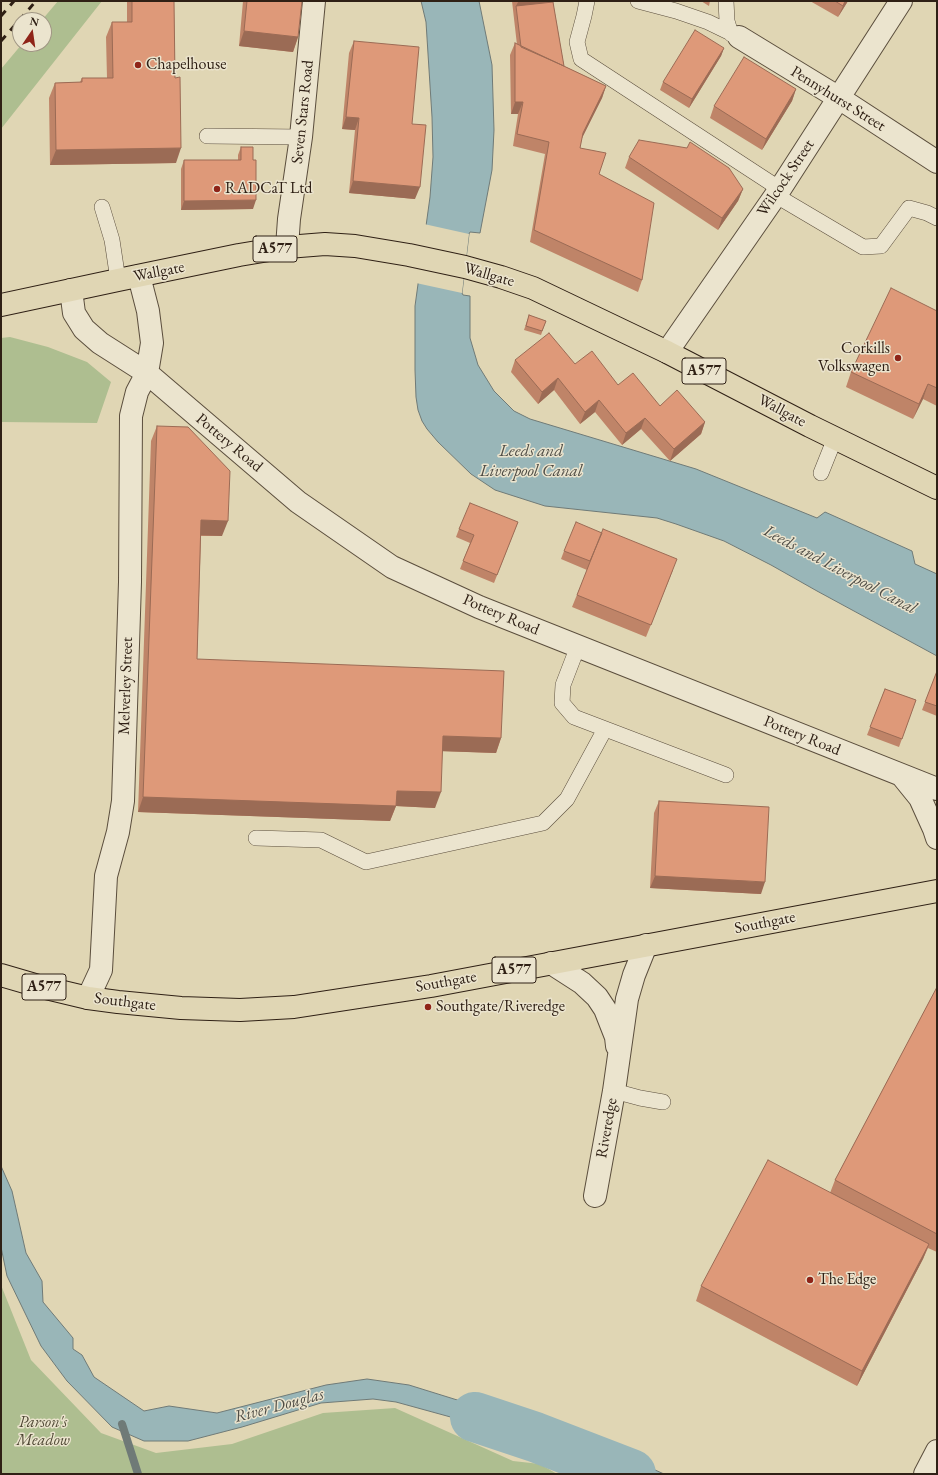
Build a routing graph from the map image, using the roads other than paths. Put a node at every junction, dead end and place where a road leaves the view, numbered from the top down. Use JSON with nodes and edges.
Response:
{"nodes":[{"id":1,"x":314,"y":1,"type":"edge"},
{"id":2,"x":587,"y":1,"type":"edge"},
{"id":3,"x":638,"y":1,"type":"edge"},
{"id":4,"x":726,"y":1,"type":"edge"},
{"id":5,"x":900,"y":1,"type":"edge"},
{"id":6,"x":735,"y":35,"type":"junction"},
{"id":7,"x":839,"y":98,"type":"junction"},
{"id":8,"x":207,"y":136,"type":"dead end"},
{"id":9,"x":301,"y":136,"type":"junction"},
{"id":10,"x":937,"y":162,"type":"edge"},
{"id":11,"x":778,"y":192,"type":"junction"},
{"id":12,"x":102,"y":207,"type":"dead end"},
{"id":13,"x":937,"y":218,"type":"edge"},
{"id":14,"x":287,"y":247,"type":"junction"},
{"id":15,"x":139,"y":276,"type":"junction"},
{"id":16,"x":118,"y":280,"type":"junction"},
{"id":17,"x":71,"y":290,"type":"junction"},
{"id":18,"x":1,"y":305,"type":"edge"},
{"id":19,"x":667,"y":352,"type":"junction"},
{"id":20,"x":147,"y":373,"type":"junction"},
{"id":21,"x":834,"y":438,"type":"junction"},
{"id":22,"x":820,"y":473,"type":"dead end"},
{"id":23,"x":937,"y":488,"type":"edge"},
{"id":24,"x":578,"y":646,"type":"junction"},
{"id":25,"x":605,"y":729,"type":"junction"},
{"id":26,"x":726,"y":775,"type":"dead end"},
{"id":27,"x":902,"y":776,"type":"junction"},
{"id":28,"x":937,"y":790,"type":"edge"},
{"id":29,"x":256,"y":838,"type":"dead end"},
{"id":30,"x":937,"y":838,"type":"edge"},
{"id":31,"x":937,"y":890,"type":"edge"},
{"id":32,"x":646,"y":945,"type":"junction"},
{"id":33,"x":551,"y":963,"type":"junction"},
{"id":34,"x":1,"y":975,"type":"edge"},
{"id":35,"x":88,"y":998,"type":"junction"},
{"id":36,"x":618,"y":1060,"type":"junction"},
{"id":37,"x":614,"y":1091,"type":"junction"},
{"id":38,"x":663,"y":1102,"type":"dead end"},
{"id":39,"x":595,"y":1196,"type":"dead end"},
{"id":40,"x":937,"y":1451,"type":"edge"},
{"id":41,"x":925,"y":1474,"type":"edge"}],
"edges":[{"from":1,"to":9,"type":"street","name":"Seven Stars Road"},
{"from":2,"to":11,"type":"lane"},
{"from":3,"to":6,"type":"lane"},
{"from":4,"to":6,"type":"lane"},
{"from":5,"to":7,"type":"street","name":"Wilcock Street"},
{"from":6,"to":7,"type":"street","name":"Pennyhurst Street"},
{"from":7,"to":10,"type":"street","name":"Pennyhurst Street"},
{"from":7,"to":11,"type":"street","name":"Wilcock Street"},
{"from":8,"to":9,"type":"lane"},
{"from":9,"to":14,"type":"street","name":"Seven Stars Road"},
{"from":11,"to":13,"type":"lane"},
{"from":11,"to":19,"type":"street","name":"Wilcock Street"},
{"from":12,"to":16,"type":"lane"},
{"from":14,"to":15,"type":"highway","name":"Wallgate","number":"A577"},
{"from":14,"to":19,"type":"highway","name":"Wallgate","number":"A577"},
{"from":15,"to":16,"type":"highway","name":"Wallgate","number":"A577"},
{"from":15,"to":20,"type":"street"},
{"from":16,"to":17,"type":"highway","name":"Wallgate","number":"A577"},
{"from":17,"to":18,"type":"highway","name":"Wallgate","number":"A577"},
{"from":17,"to":20,"type":"street","name":"Pottery Road"},
{"from":19,"to":21,"type":"highway","name":"Wallgate","number":"A577"},
{"from":20,"to":24,"type":"street","name":"Pottery Road"},
{"from":20,"to":35,"type":"street","name":"Melverley Street"},
{"from":21,"to":22,"type":"lane"},
{"from":21,"to":23,"type":"highway","name":"Wallgate","number":"A577"},
{"from":24,"to":25,"type":"lane"},
{"from":24,"to":27,"type":"street","name":"Pottery Road"},
{"from":25,"to":26,"type":"lane"},
{"from":25,"to":29,"type":"lane"},
{"from":27,"to":28,"type":"street","name":"Pottery Road"},
{"from":27,"to":30,"type":"street","name":"Pottery Road"},
{"from":31,"to":32,"type":"highway","name":"Southgate","number":"A577"},
{"from":32,"to":33,"type":"highway","name":"Southgate","number":"A577"},
{"from":32,"to":36,"type":"street","name":"Riveredge"},
{"from":33,"to":35,"type":"highway","name":"Southgate","number":"A577"},
{"from":33,"to":36,"type":"street","name":"Riveredge"},
{"from":34,"to":35,"type":"highway","name":"Southgate","number":"A577"},
{"from":36,"to":37,"type":"street","name":"Riveredge"},
{"from":37,"to":38,"type":"lane"},
{"from":37,"to":39,"type":"street","name":"Riveredge"},
{"from":40,"to":41,"type":"street"}]}
